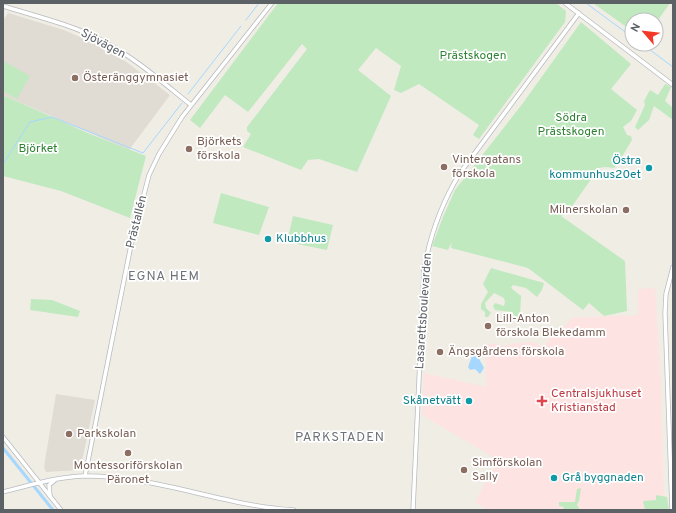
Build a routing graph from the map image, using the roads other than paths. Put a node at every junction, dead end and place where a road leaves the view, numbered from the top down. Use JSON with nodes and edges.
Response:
{"nodes":[{"id":1,"x":272,"y":3,"type":"edge"},
{"id":2,"x":565,"y":3,"type":"edge"},
{"id":3,"x":3,"y":6,"type":"edge"},
{"id":4,"x":578,"y":13,"type":"junction"},
{"id":5,"x":673,"y":85,"type":"edge"},
{"id":6,"x":191,"y":105,"type":"junction"},
{"id":7,"x":673,"y":267,"type":"edge"},
{"id":8,"x":3,"y":437,"type":"edge"},
{"id":9,"x":85,"y":476,"type":"junction"},
{"id":10,"x":56,"y":478,"type":"junction"},
{"id":11,"x":38,"y":482,"type":"junction"},
{"id":12,"x":673,"y":484,"type":"edge"},
{"id":13,"x":3,"y":492,"type":"edge"},
{"id":14,"x":50,"y":496,"type":"junction"},
{"id":15,"x":61,"y":510,"type":"edge"},
{"id":16,"x":294,"y":510,"type":"edge"},
{"id":17,"x":413,"y":510,"type":"edge"},
{"id":18,"x":672,"y":510,"type":"edge"}],
"edges":[{"from":1,"to":6,"type":"street","name":"Prästallén"},
{"from":2,"to":4,"type":"street"},
{"from":3,"to":6,"type":"street","name":"Sjövägen"},
{"from":4,"to":5,"type":"street"},
{"from":4,"to":17,"type":"street","name":"Lasarettsboulevarden"},
{"from":6,"to":9,"type":"street","name":"Prästallén"},
{"from":7,"to":12,"type":"street"},
{"from":8,"to":11,"type":"street"},
{"from":9,"to":10,"type":"street"},
{"from":9,"to":16,"type":"street"},
{"from":10,"to":11,"type":"street"},
{"from":10,"to":14,"type":"street"},
{"from":11,"to":13,"type":"street"},
{"from":11,"to":14,"type":"street"},
{"from":12,"to":18,"type":"street"},
{"from":14,"to":15,"type":"street"}]}
